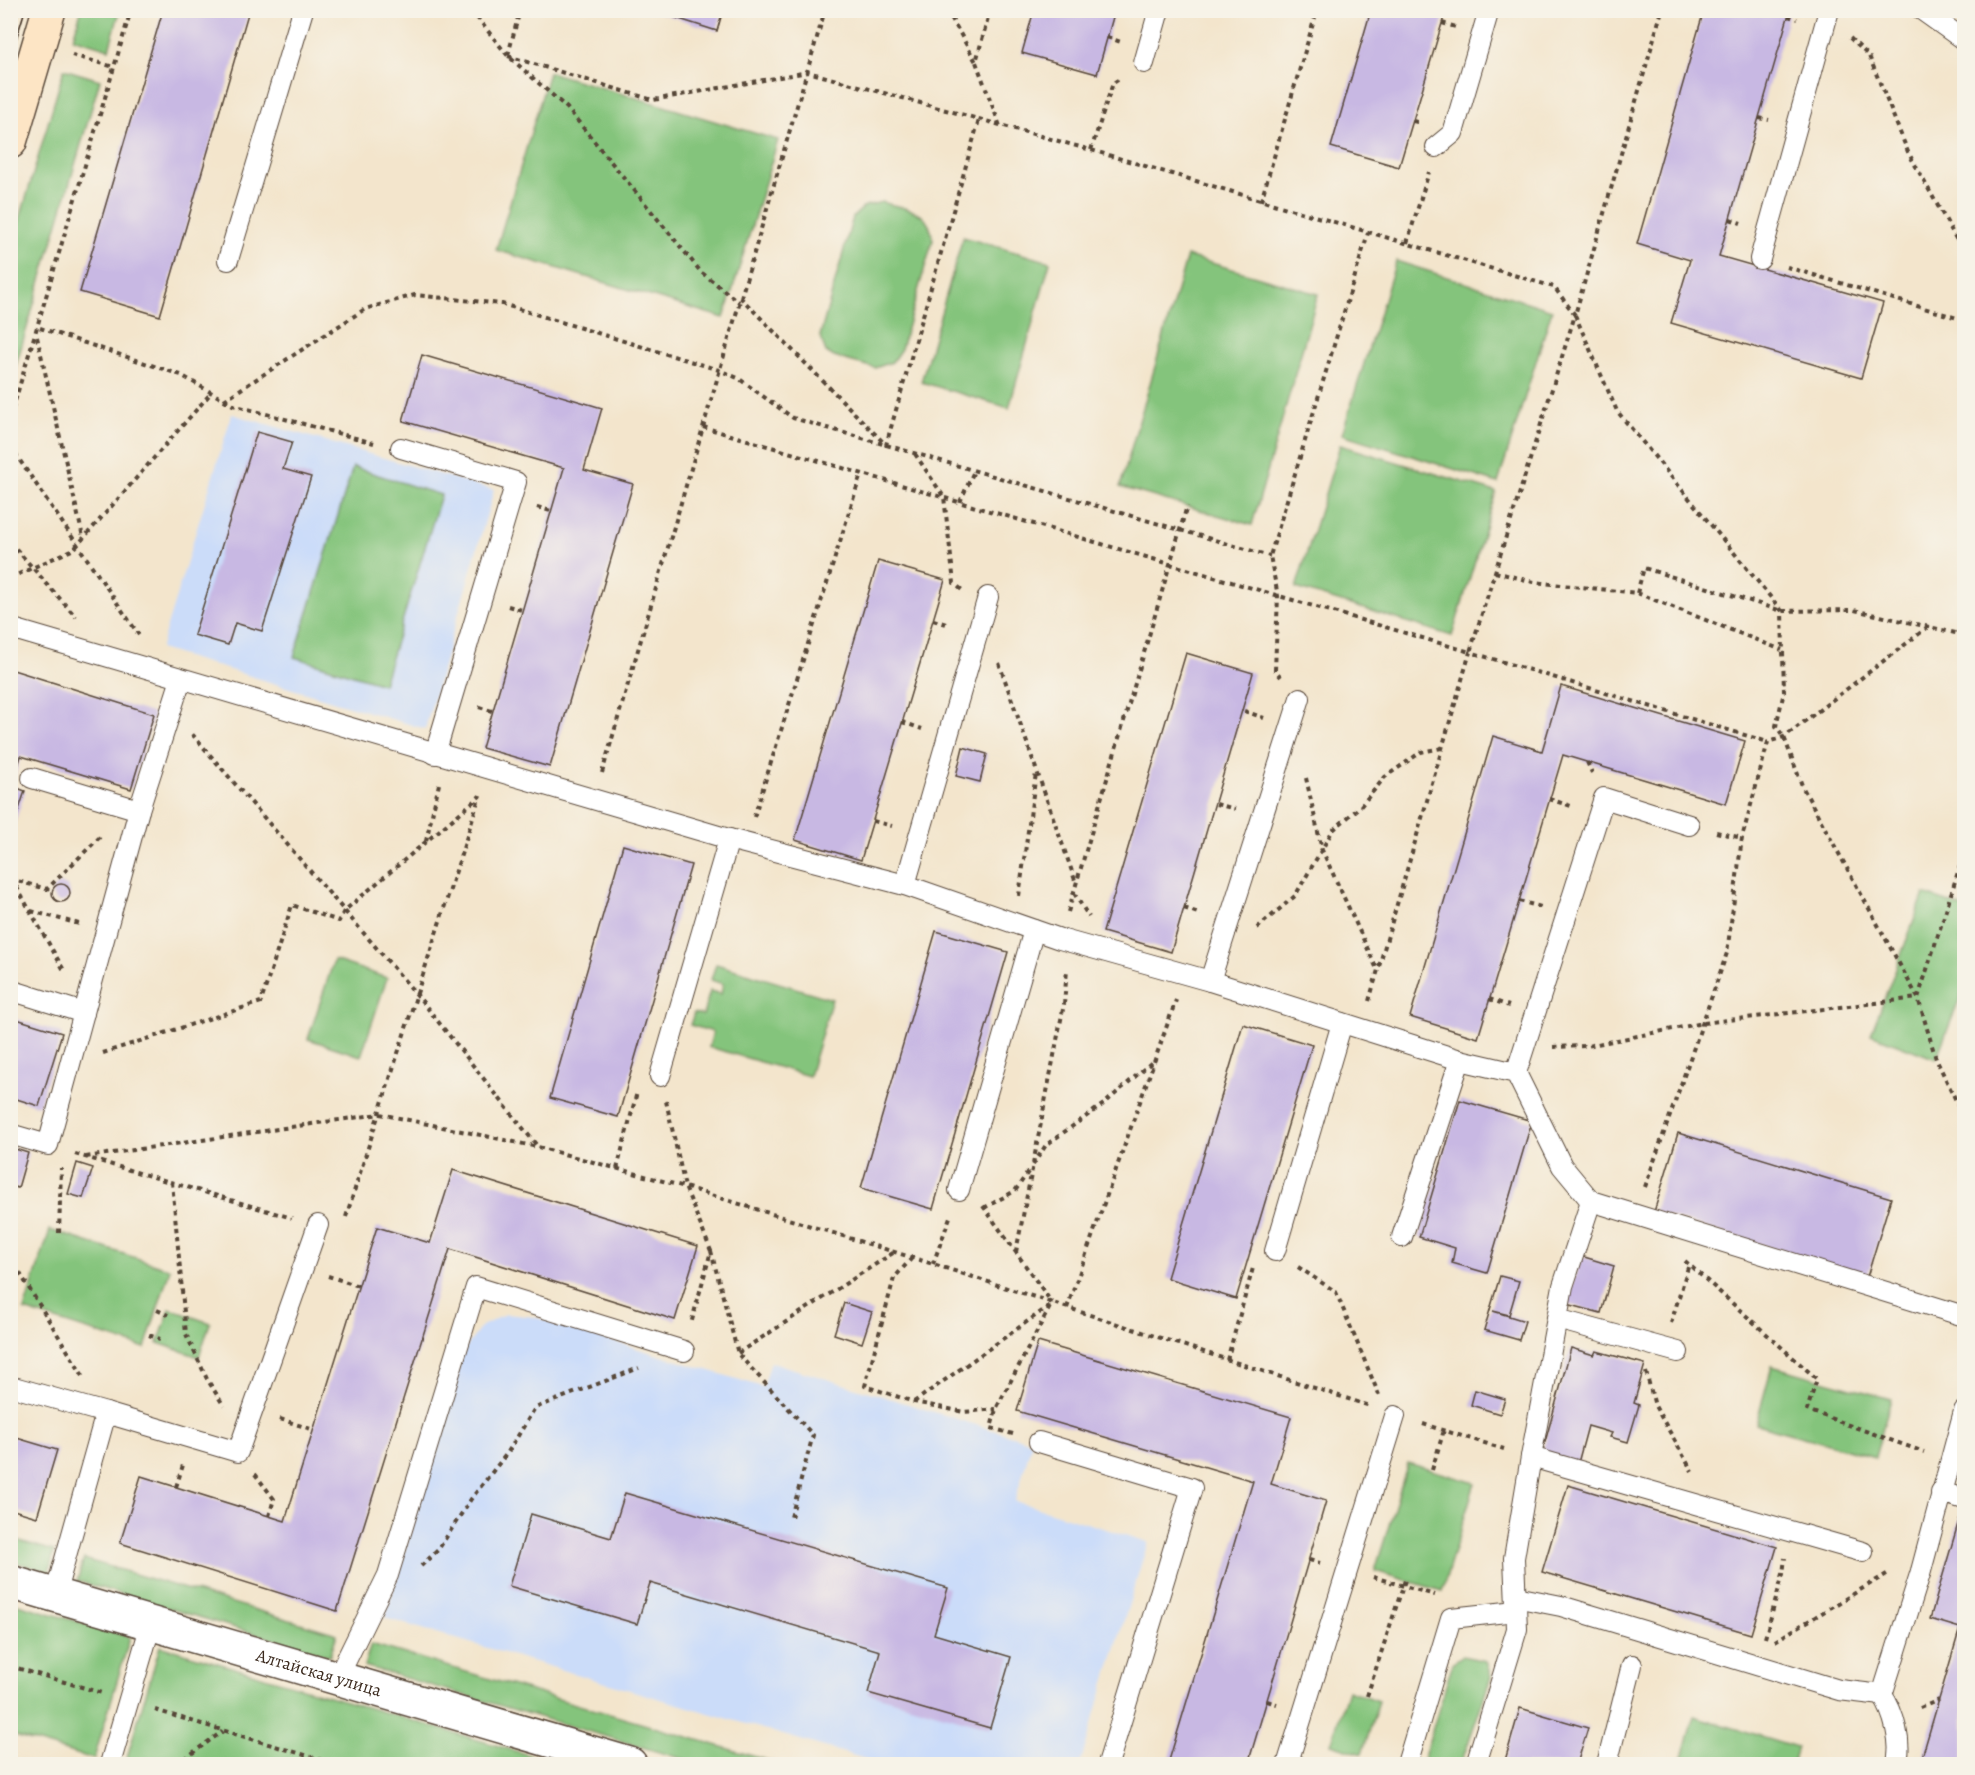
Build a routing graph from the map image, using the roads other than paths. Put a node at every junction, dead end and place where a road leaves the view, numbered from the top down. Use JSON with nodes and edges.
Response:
{"nodes":[{"id":1,"x":49,"y":10,"type":"edge"},
{"id":2,"x":303,"y":10,"type":"edge"},
{"id":3,"x":1159,"y":10,"type":"edge"},
{"id":4,"x":1489,"y":10,"type":"edge"},
{"id":5,"x":1922,"y":10,"type":"edge"},
{"id":6,"x":1827,"y":16,"type":"edge"},
{"id":7,"x":1965,"y":40,"type":"edge"},
{"id":8,"x":1144,"y":63,"type":"road end"},
{"id":9,"x":10,"y":142,"type":"edge"},
{"id":10,"x":1436,"y":147,"type":"road end"},
{"id":11,"x":1760,"y":259,"type":"road end"},
{"id":12,"x":228,"y":260,"type":"dead end"},
{"id":13,"x":401,"y":448,"type":"road end"},
{"id":14,"x":985,"y":608,"type":"road end"},
{"id":15,"x":10,"y":628,"type":"edge"},
{"id":16,"x":173,"y":676,"type":"junction"},
{"id":17,"x":1300,"y":698,"type":"road end"},
{"id":18,"x":435,"y":754,"type":"junction"},
{"id":19,"x":33,"y":778,"type":"dead end"},
{"id":20,"x":139,"y":810,"type":"junction"},
{"id":21,"x":1689,"y":825,"type":"dead end"},
{"id":22,"x":737,"y":842,"type":"junction"},
{"id":23,"x":905,"y":885,"type":"junction"},
{"id":24,"x":1025,"y":927,"type":"junction"},
{"id":25,"x":1210,"y":981,"type":"junction"},
{"id":26,"x":10,"y":990,"type":"edge"},
{"id":27,"x":84,"y":1012,"type":"junction"},
{"id":28,"x":1342,"y":1023,"type":"junction"},
{"id":29,"x":1460,"y":1060,"type":"junction"},
{"id":30,"x":1516,"y":1073,"type":"junction"},
{"id":31,"x":660,"y":1076,"type":"road end"},
{"id":32,"x":10,"y":1134,"type":"edge"},
{"id":33,"x":961,"y":1184,"type":"road end"},
{"id":34,"x":1591,"y":1201,"type":"junction"},
{"id":35,"x":318,"y":1225,"type":"road end"},
{"id":36,"x":1402,"y":1237,"type":"dead end"},
{"id":37,"x":1275,"y":1251,"type":"road end"},
{"id":38,"x":1965,"y":1316,"type":"edge"},
{"id":39,"x":1557,"y":1319,"type":"junction"},
{"id":40,"x":1664,"y":1348,"type":"road end"},
{"id":41,"x":684,"y":1351,"type":"road end"},
{"id":42,"x":10,"y":1386,"type":"edge"},
{"id":43,"x":1965,"y":1412,"type":"edge"},
{"id":44,"x":105,"y":1413,"type":"junction"},
{"id":45,"x":1389,"y":1413,"type":"road end"},
{"id":46,"x":1039,"y":1442,"type":"road end"},
{"id":47,"x":1531,"y":1457,"type":"junction"},
{"id":48,"x":1941,"y":1492,"type":"junction"},
{"id":49,"x":1965,"y":1499,"type":"edge"},
{"id":50,"x":1863,"y":1552,"type":"dead end"},
{"id":51,"x":10,"y":1582,"type":"edge"},
{"id":52,"x":55,"y":1595,"type":"junction"},
{"id":53,"x":1516,"y":1604,"type":"junction"},
{"id":54,"x":151,"y":1624,"type":"junction"},
{"id":55,"x":1632,"y":1665,"type":"dead end"},
{"id":56,"x":337,"y":1678,"type":"junction"},
{"id":57,"x":1882,"y":1695,"type":"junction"},
{"id":58,"x":561,"y":1755,"type":"edge"},
{"id":59,"x":110,"y":1764,"type":"edge"},
{"id":60,"x":630,"y":1764,"type":"edge"},
{"id":61,"x":1107,"y":1764,"type":"edge"},
{"id":62,"x":1295,"y":1764,"type":"edge"},
{"id":63,"x":1407,"y":1764,"type":"edge"},
{"id":64,"x":1476,"y":1764,"type":"edge"},
{"id":65,"x":1606,"y":1764,"type":"edge"},
{"id":66,"x":1896,"y":1764,"type":"edge"}],
"edges":[{"from":1,"to":9,"type":"street"},
{"from":2,"to":12,"type":"lane"},
{"from":3,"to":8,"type":"lane"},
{"from":4,"to":10,"type":"lane"},
{"from":5,"to":7,"type":"lane"},
{"from":6,"to":11,"type":"lane"},
{"from":13,"to":18,"type":"lane"},
{"from":14,"to":23,"type":"lane"},
{"from":15,"to":16,"type":"lane"},
{"from":16,"to":18,"type":"lane"},
{"from":16,"to":20,"type":"lane"},
{"from":17,"to":25,"type":"lane"},
{"from":18,"to":22,"type":"lane"},
{"from":19,"to":20,"type":"lane"},
{"from":20,"to":27,"type":"lane"},
{"from":21,"to":30,"type":"lane"},
{"from":22,"to":23,"type":"lane"},
{"from":22,"to":31,"type":"lane"},
{"from":23,"to":24,"type":"lane"},
{"from":24,"to":25,"type":"lane"},
{"from":24,"to":33,"type":"lane"},
{"from":25,"to":28,"type":"lane"},
{"from":26,"to":27,"type":"lane"},
{"from":27,"to":32,"type":"lane"},
{"from":28,"to":29,"type":"lane"},
{"from":28,"to":37,"type":"lane"},
{"from":29,"to":30,"type":"lane"},
{"from":29,"to":36,"type":"lane"},
{"from":30,"to":34,"type":"lane"},
{"from":34,"to":38,"type":"lane"},
{"from":34,"to":39,"type":"lane"},
{"from":35,"to":44,"type":"lane"},
{"from":39,"to":40,"type":"lane"},
{"from":39,"to":47,"type":"lane"},
{"from":41,"to":56,"type":"lane"},
{"from":42,"to":44,"type":"lane"},
{"from":43,"to":48,"type":"lane"},
{"from":44,"to":52,"type":"lane"},
{"from":45,"to":62,"type":"lane"},
{"from":46,"to":61,"type":"lane"},
{"from":47,"to":50,"type":"lane"},
{"from":47,"to":53,"type":"lane"},
{"from":48,"to":49,"type":"lane"},
{"from":48,"to":57,"type":"lane"},
{"from":51,"to":52,"type":"street","name":"Алтайская улица"},
{"from":52,"to":54,"type":"street","name":"Алтайская улица"},
{"from":53,"to":57,"type":"lane"},
{"from":53,"to":63,"type":"lane"},
{"from":53,"to":64,"type":"lane"},
{"from":54,"to":56,"type":"street","name":"Алтайская улица"},
{"from":54,"to":59,"type":"lane"},
{"from":55,"to":65,"type":"lane"},
{"from":56,"to":58,"type":"street","name":"Алтайская улица"},
{"from":57,"to":66,"type":"lane"},
{"from":58,"to":60,"type":"street","name":"Алтайская улица"}]}
